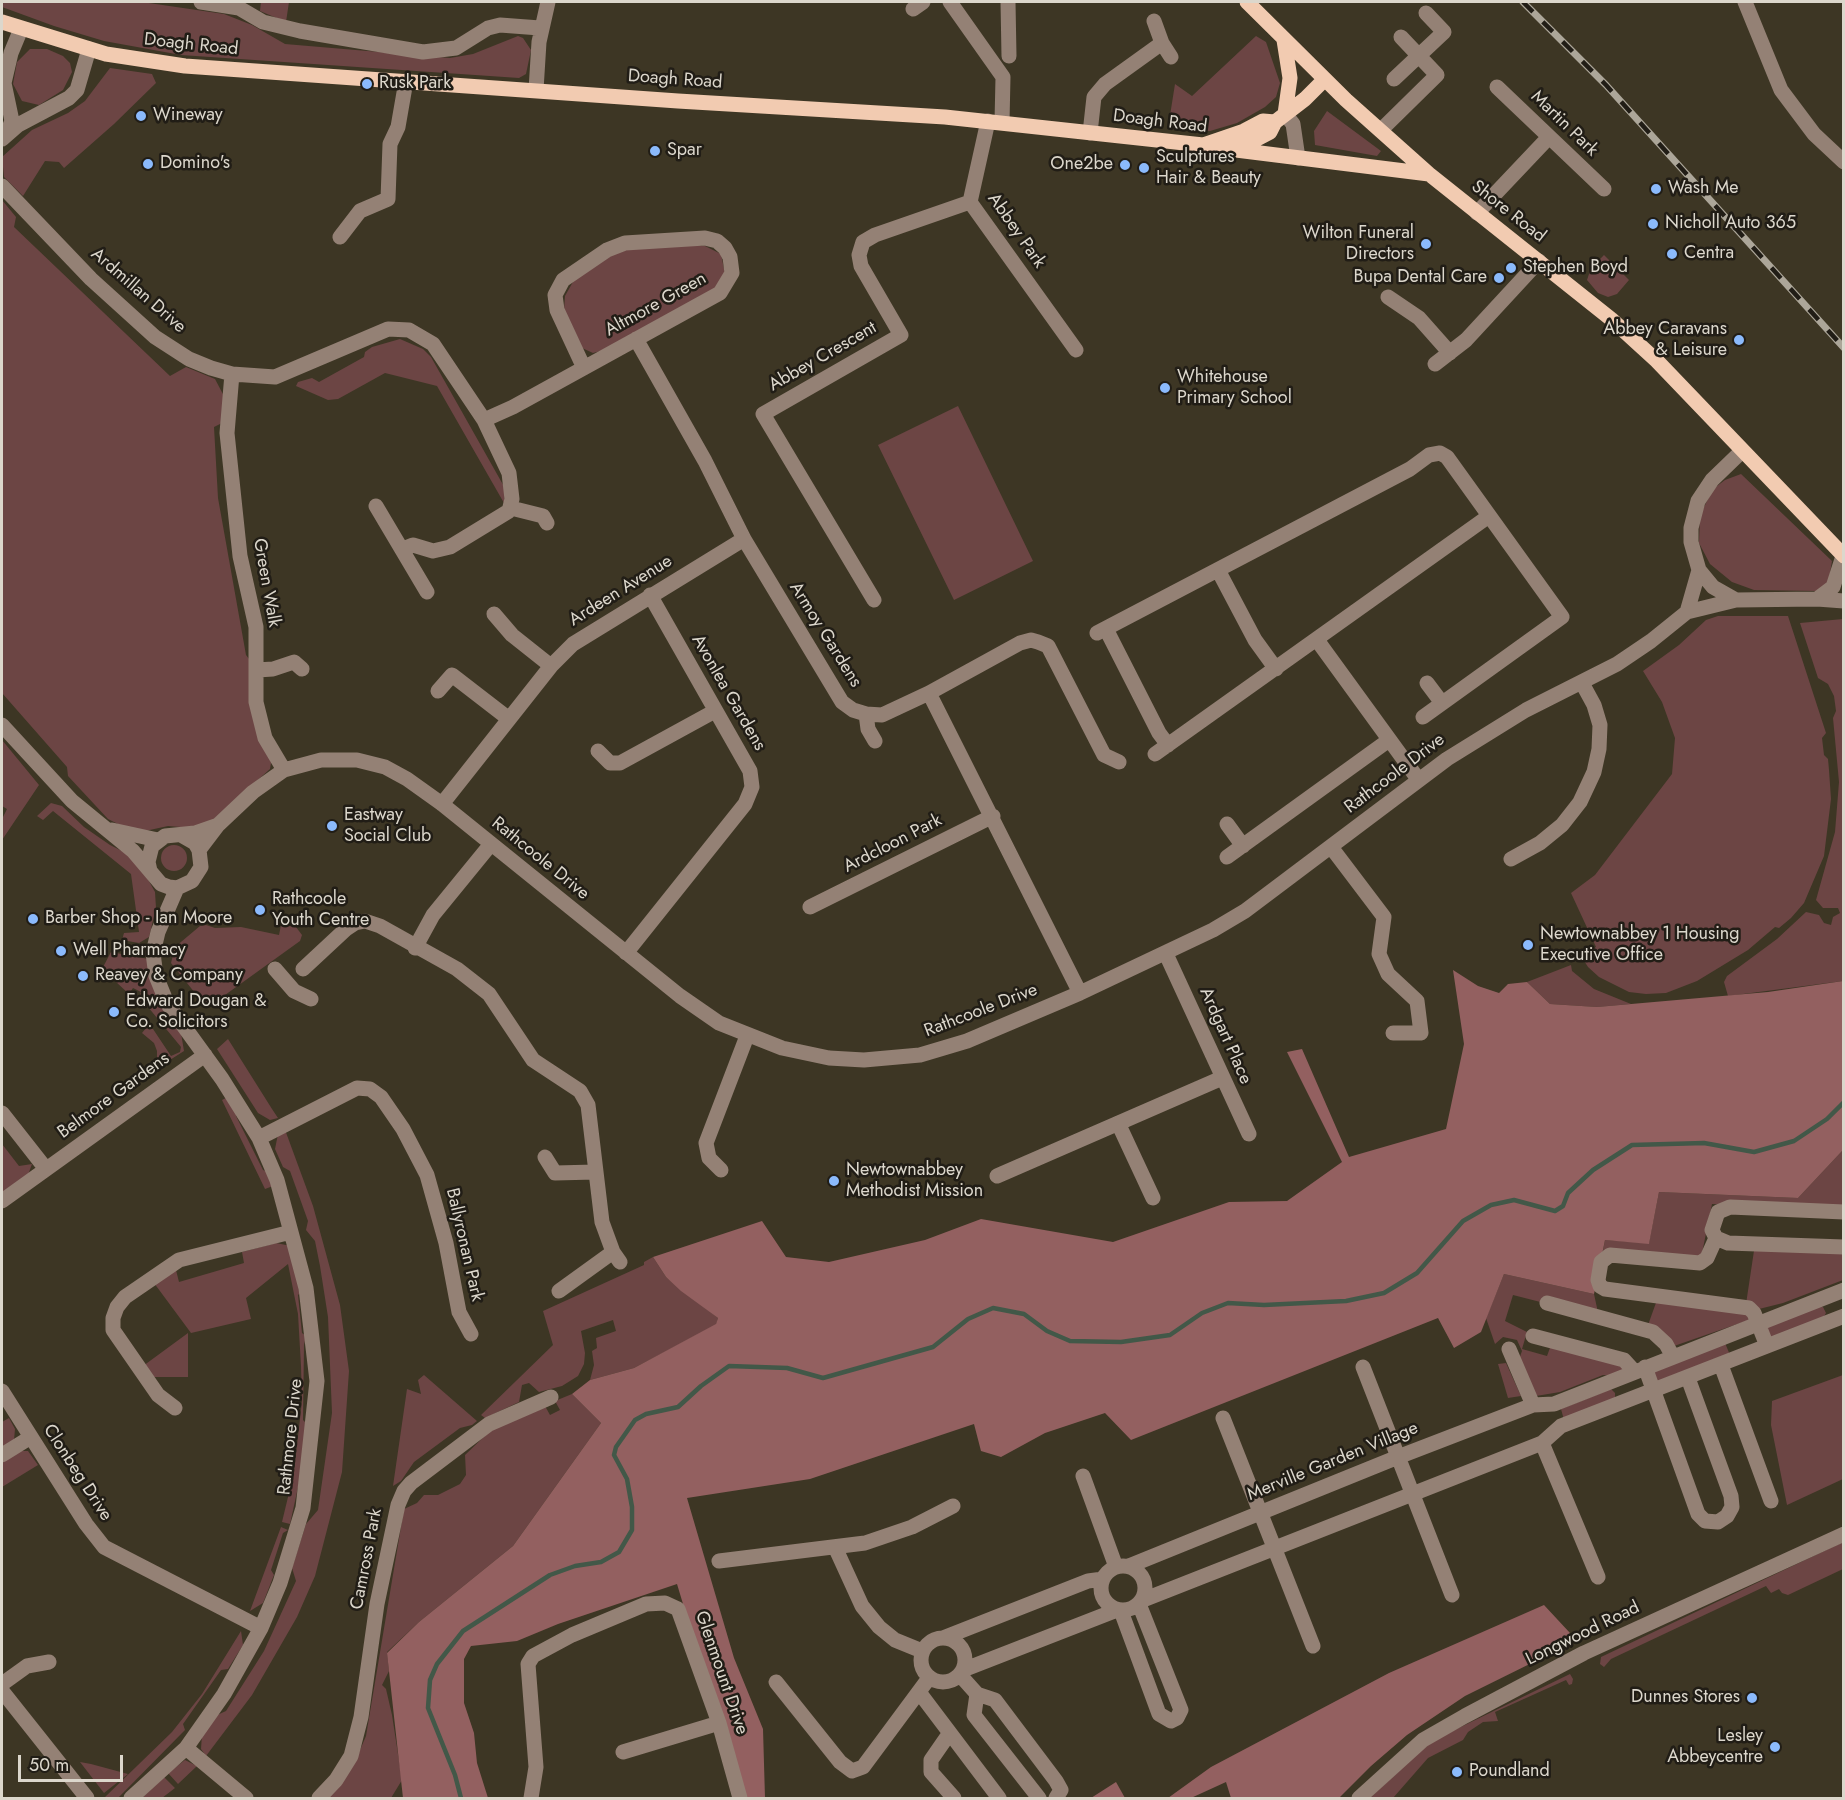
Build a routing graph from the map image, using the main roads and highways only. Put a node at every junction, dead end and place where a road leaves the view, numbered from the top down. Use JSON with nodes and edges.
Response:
{"nodes":[{"id":1,"x":1247,"y":2,"type":"edge"},
{"id":2,"x":2,"y":22,"type":"edge"},
{"id":3,"x":1284,"y":40,"type":"junction"},
{"id":4,"x":1324,"y":80,"type":"junction"},
{"id":5,"x":1280,"y":118,"type":"junction"},
{"id":6,"x":1203,"y":145,"type":"junction"},
{"id":7,"x":1232,"y":149,"type":"junction"},
{"id":8,"x":1429,"y":174,"type":"junction"},
{"id":9,"x":1843,"y":556,"type":"edge"}],
"edges":[{"from":1,"to":3,"type":"main road","name":"Shore Road"},
{"from":2,"to":6,"type":"main road","name":"Doagh Road"},
{"from":3,"to":4,"type":"main road","name":"Shore Road"},
{"from":3,"to":5,"type":"main road"},
{"from":4,"to":5,"type":"main road"},
{"from":4,"to":8,"type":"main road","name":"Shore Road"},
{"from":5,"to":6,"type":"main road"},
{"from":5,"to":7,"type":"main road"},
{"from":6,"to":7,"type":"main road","name":"Doagh Road"},
{"from":7,"to":8,"type":"main road","name":"Doagh Road"},
{"from":8,"to":9,"type":"main road","name":"Shore Road"}]}
